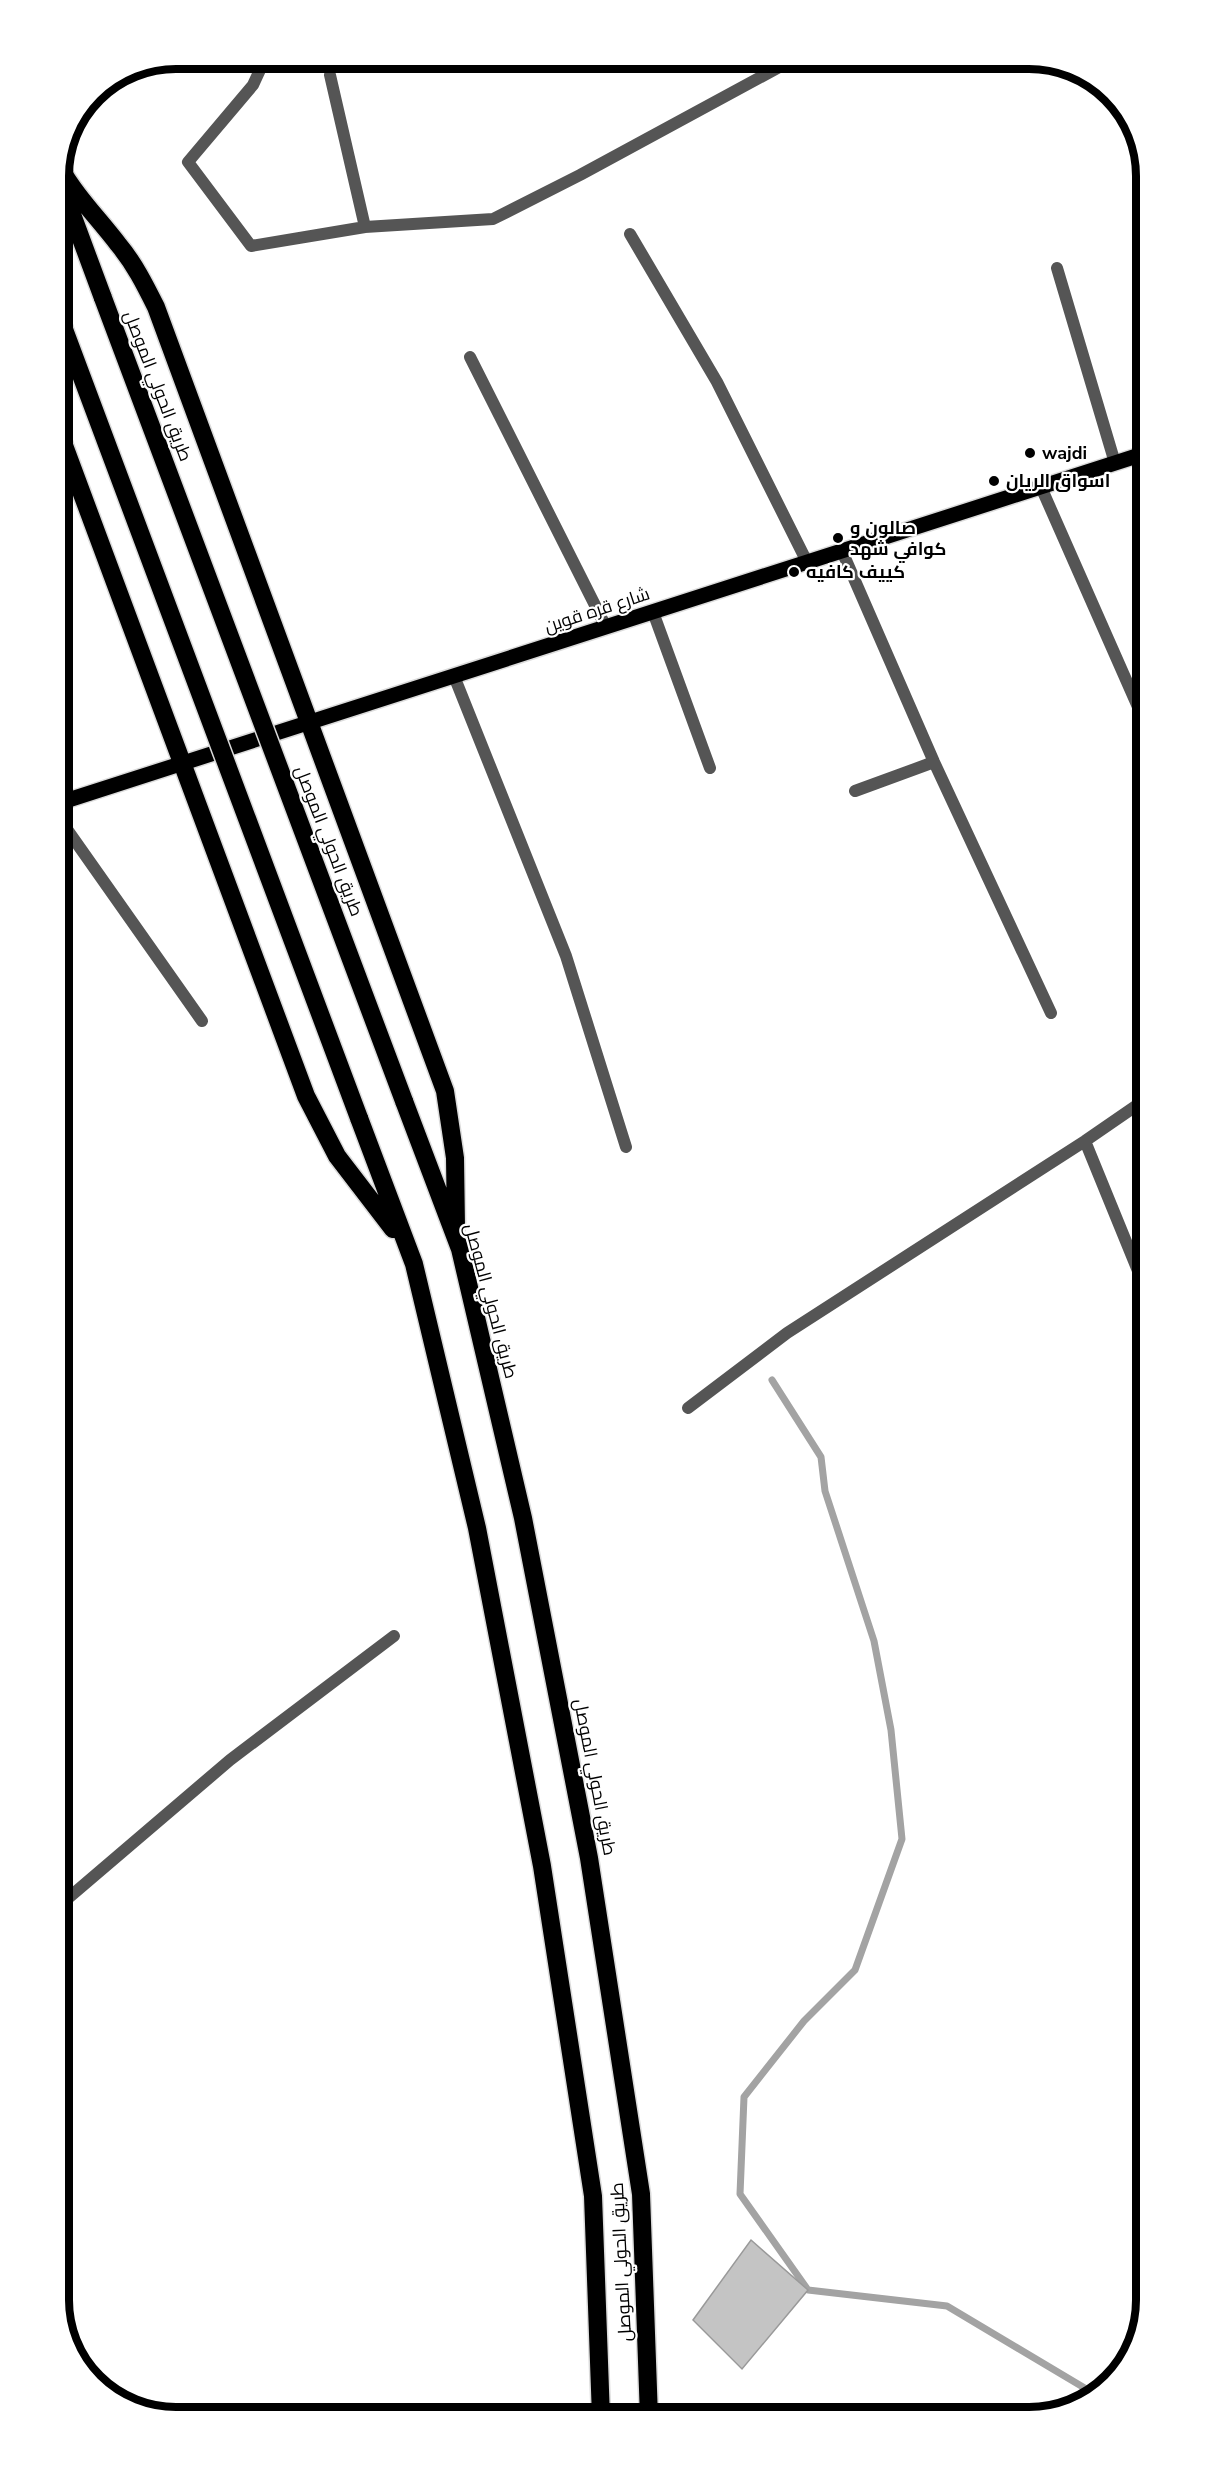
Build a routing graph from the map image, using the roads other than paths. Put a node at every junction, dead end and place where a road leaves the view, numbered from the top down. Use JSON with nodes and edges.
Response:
{"nodes":[{"id":1,"x":260,"y":69,"type":"edge"},
{"id":2,"x":776,"y":69,"type":"edge"},
{"id":3,"x":330,"y":75,"type":"dead end"},
{"id":4,"x":69,"y":182,"type":"edge"},
{"id":5,"x":69,"y":206,"type":"edge"},
{"id":6,"x":364,"y":227,"type":"junction"},
{"id":7,"x":630,"y":234,"type":"dead end"},
{"id":8,"x":1057,"y":268,"type":"dead end"},
{"id":9,"x":69,"y":343,"type":"edge"},
{"id":10,"x":470,"y":357,"type":"dead end"},
{"id":11,"x":1136,"y":456,"type":"edge"},
{"id":12,"x":69,"y":459,"type":"edge"},
{"id":13,"x":1115,"y":463,"type":"junction"},
{"id":14,"x":1041,"y":487,"type":"junction"},
{"id":15,"x":842,"y":551,"type":"junction"},
{"id":16,"x":807,"y":562,"type":"junction"},
{"id":17,"x":653,"y":612,"type":"junction"},
{"id":18,"x":606,"y":627,"type":"junction"},
{"id":19,"x":454,"y":676,"type":"junction"},
{"id":20,"x":1136,"y":702,"type":"edge"},
{"id":21,"x":309,"y":723,"type":"junction"},
{"id":22,"x":934,"y":762,"type":"junction"},
{"id":23,"x":181,"y":764,"type":"junction"},
{"id":24,"x":710,"y":768,"type":"dead end"},
{"id":25,"x":855,"y":791,"type":"dead end"},
{"id":26,"x":69,"y":800,"type":"edge"},
{"id":27,"x":69,"y":832,"type":"edge"},
{"id":28,"x":1051,"y":1013,"type":"dead end"},
{"id":29,"x":202,"y":1021,"type":"dead end"},
{"id":30,"x":1136,"y":1105,"type":"edge"},
{"id":31,"x":1085,"y":1141,"type":"junction"},
{"id":32,"x":626,"y":1147,"type":"dead end"},
{"id":33,"x":460,"y":1250,"type":"junction"},
{"id":34,"x":414,"y":1264,"type":"junction"},
{"id":35,"x":1136,"y":1266,"type":"edge"},
{"id":36,"x":688,"y":1408,"type":"dead end"},
{"id":37,"x":394,"y":1636,"type":"dead end"},
{"id":38,"x":69,"y":1897,"type":"edge"},
{"id":39,"x":601,"y":2407,"type":"edge"},
{"id":40,"x":649,"y":2407,"type":"edge"}],
"edges":[{"from":1,"to":6,"type":"street"},
{"from":2,"to":6,"type":"street"},
{"from":3,"to":6,"type":"street"},
{"from":4,"to":21,"type":"highway"},
{"from":5,"to":33,"type":"highway","name":"طريق الحولي الموصل","bridge":true},
{"from":7,"to":16,"type":"street"},
{"from":8,"to":13,"type":"street"},
{"from":9,"to":34,"type":"highway","name":"طريق الحولي الموصل","bridge":true},
{"from":10,"to":18,"type":"street"},
{"from":11,"to":13,"type":"main road","name":"شارع قره قوين"},
{"from":12,"to":23,"type":"highway"},
{"from":13,"to":14,"type":"main road","name":"شارع قره قوين"},
{"from":14,"to":15,"type":"main road","name":"شارع قره قوين"},
{"from":14,"to":20,"type":"street"},
{"from":15,"to":16,"type":"main road","name":"شارع قره قوين"},
{"from":15,"to":22,"type":"street"},
{"from":16,"to":17,"type":"main road","name":"شارع قره قوين"},
{"from":17,"to":18,"type":"main road","name":"شارع قره قوين"},
{"from":17,"to":24,"type":"street"},
{"from":18,"to":19,"type":"main road","name":"شارع قره قوين"},
{"from":19,"to":21,"type":"main road","name":"شارع قره قوين"},
{"from":19,"to":32,"type":"street"},
{"from":21,"to":23,"type":"main road","name":"شارع قره قوين"},
{"from":21,"to":33,"type":"highway"},
{"from":22,"to":25,"type":"street"},
{"from":22,"to":28,"type":"street"},
{"from":23,"to":26,"type":"main road","name":"شارع قره قوين"},
{"from":23,"to":34,"type":"highway"},
{"from":27,"to":29,"type":"street"},
{"from":30,"to":31,"type":"street"},
{"from":31,"to":35,"type":"street"},
{"from":31,"to":36,"type":"street"},
{"from":33,"to":40,"type":"highway","name":"طريق الحولي الموصل"},
{"from":34,"to":39,"type":"highway","name":"طريق الحولي الموصل"},
{"from":37,"to":38,"type":"street"}]}
